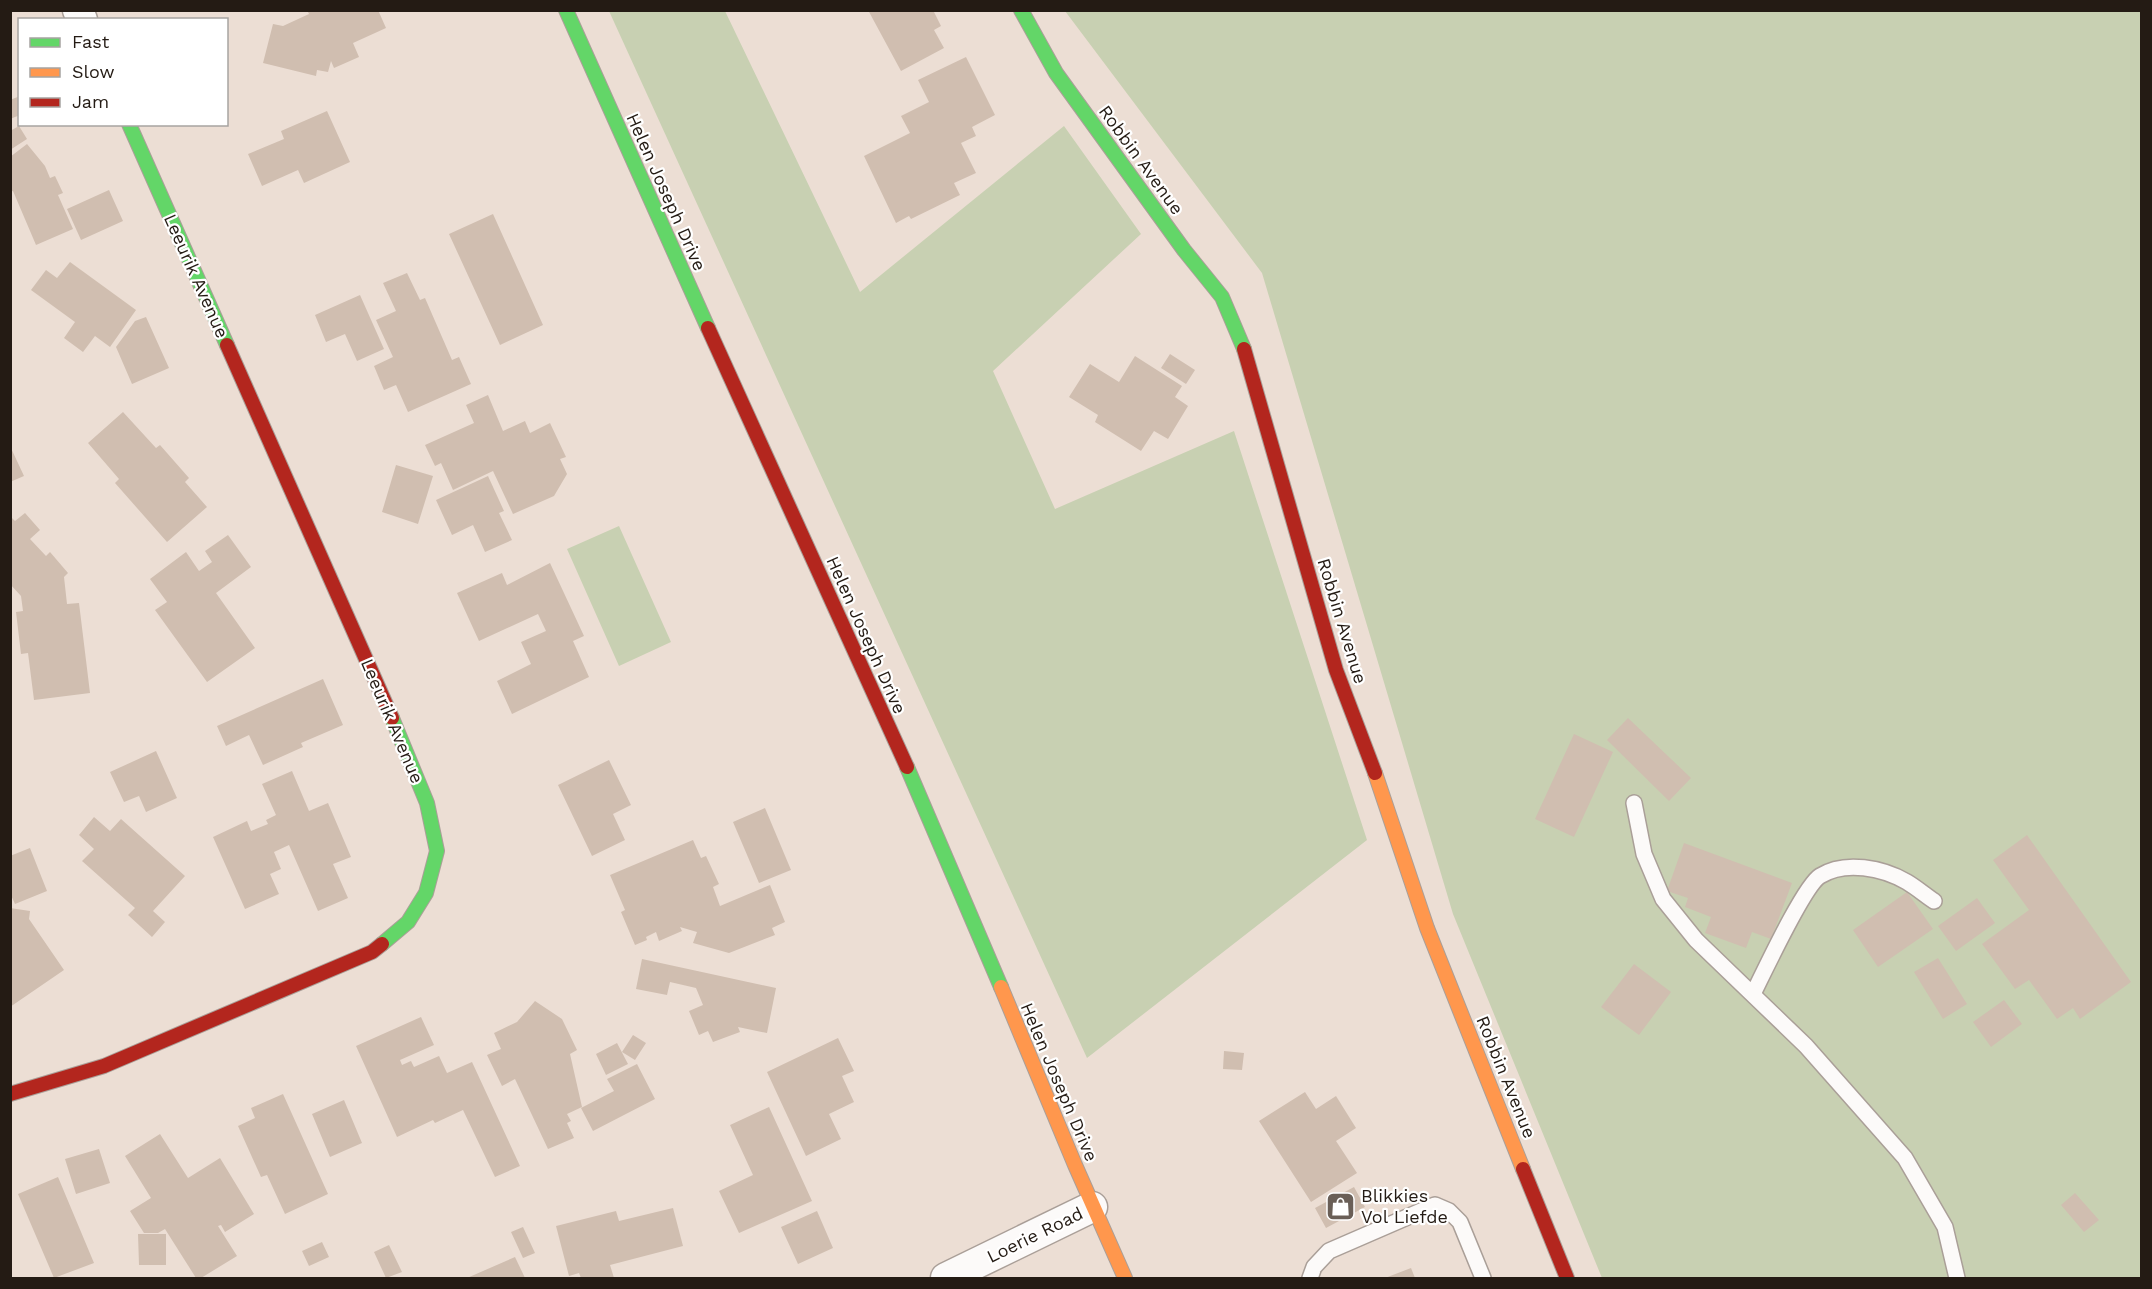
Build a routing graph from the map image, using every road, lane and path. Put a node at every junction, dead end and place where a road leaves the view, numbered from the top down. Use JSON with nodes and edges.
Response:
{"nodes":[{"id":1,"x":566,"y":10,"type":"edge"},
{"id":2,"x":1021,"y":10,"type":"edge"},
{"id":3,"x":130,"y":126,"type":"edge"},
{"id":4,"x":1634,"y":803,"type":"dead end"},
{"id":5,"x":1934,"y":901,"type":"dead end"},
{"id":6,"x":1753,"y":994,"type":"junction"},
{"id":7,"x":10,"y":1094,"type":"edge"},
{"id":8,"x":1092,"y":1207,"type":"junction"},
{"id":9,"x":946,"y":1278,"type":"edge"},
{"id":10,"x":1125,"y":1278,"type":"edge"},
{"id":11,"x":1310,"y":1278,"type":"edge"},
{"id":12,"x":1483,"y":1278,"type":"edge"},
{"id":13,"x":1567,"y":1278,"type":"edge"},
{"id":14,"x":1957,"y":1278,"type":"edge"}],
"edges":[{"from":1,"to":8,"type":"street","name":"Helen Joseph Drive"},
{"from":2,"to":13,"type":"street","name":"Robbin Avenue"},
{"from":3,"to":7,"type":"street","name":"Leeurik Avenue"},
{"from":4,"to":6,"type":"lane"},
{"from":5,"to":6,"type":"lane"},
{"from":6,"to":14,"type":"lane"},
{"from":8,"to":9,"type":"street","name":"Loerie Road"},
{"from":8,"to":10,"type":"street","name":"Helen Joseph Drive"},
{"from":11,"to":12,"type":"lane"}]}
